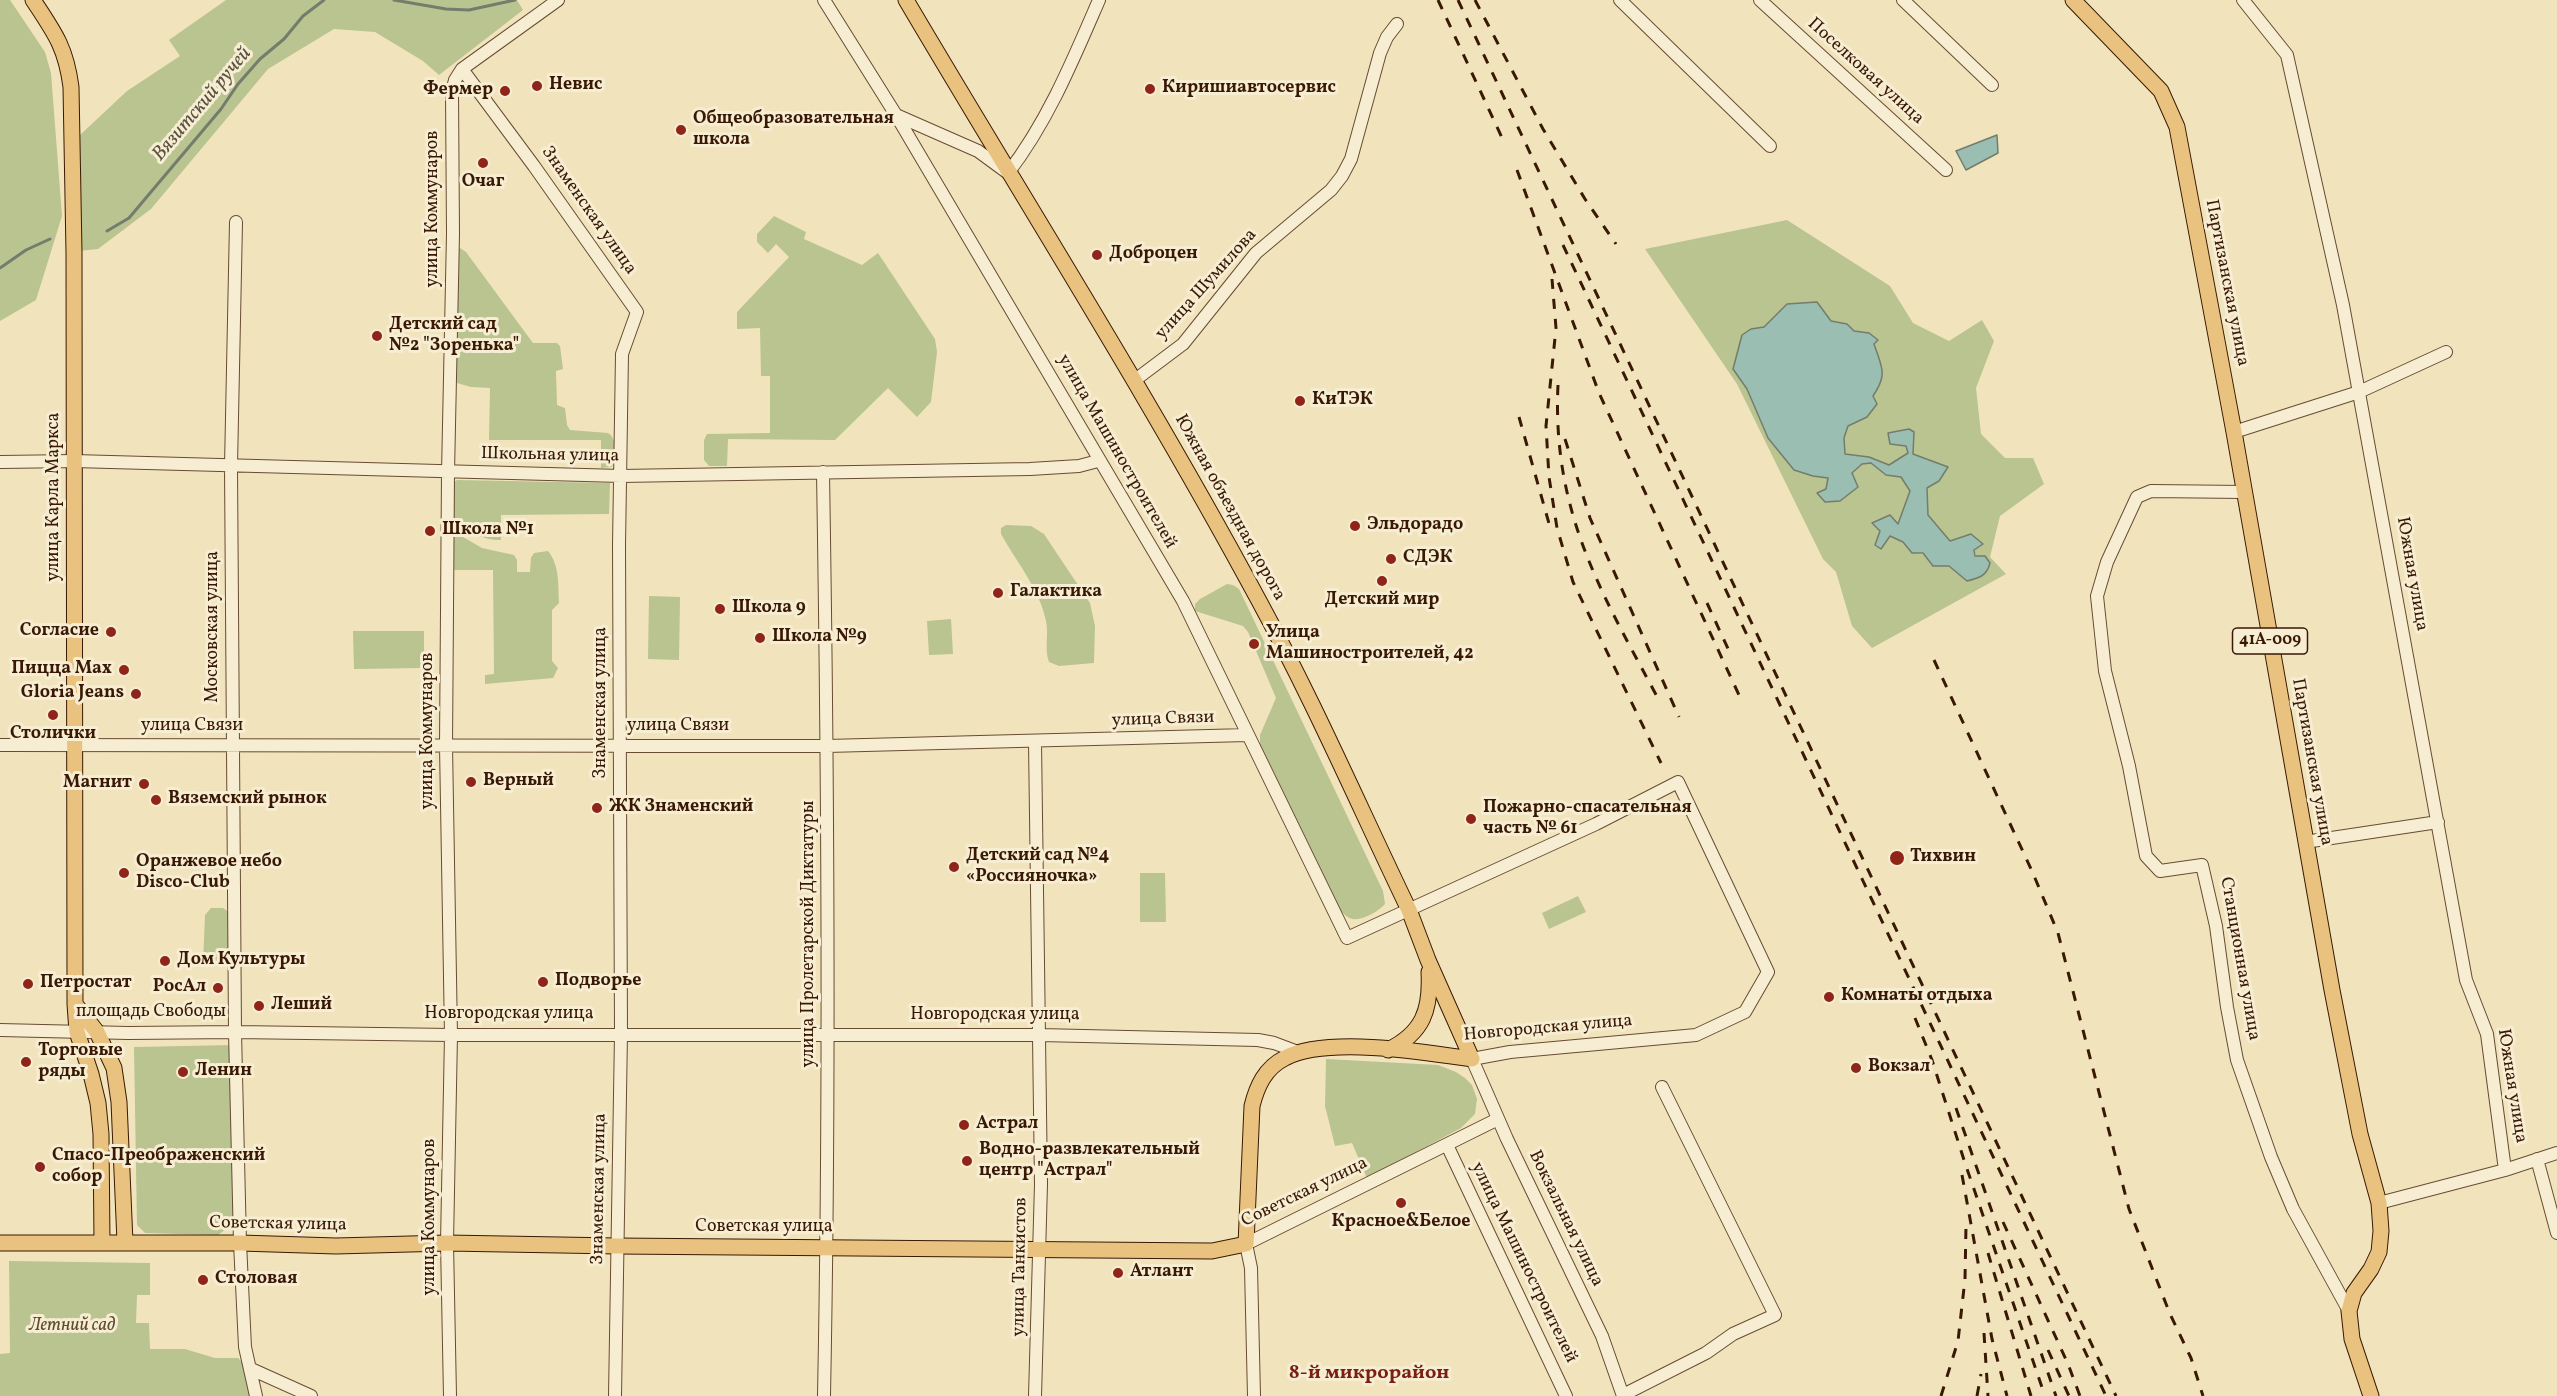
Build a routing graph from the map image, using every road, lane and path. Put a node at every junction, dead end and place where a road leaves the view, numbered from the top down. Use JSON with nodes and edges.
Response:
{"nodes":[{"id":1,"x":33,"y":0,"type":"edge"},
{"id":2,"x":558,"y":0,"type":"edge"},
{"id":3,"x":824,"y":0,"type":"edge"},
{"id":4,"x":906,"y":0,"type":"edge"},
{"id":5,"x":1099,"y":0,"type":"edge"},
{"id":6,"x":1620,"y":0,"type":"edge"},
{"id":7,"x":1760,"y":0,"type":"edge"},
{"id":8,"x":1903,"y":0,"type":"edge"},
{"id":9,"x":2073,"y":0,"type":"edge"},
{"id":10,"x":2243,"y":0,"type":"edge"},
{"id":11,"x":1397,"y":24,"type":"dead end"},
{"id":12,"x":462,"y":69,"type":"junction"},
{"id":13,"x":1992,"y":85,"type":"dead end"},
{"id":14,"x":896,"y":115,"type":"junction"},
{"id":15,"x":1770,"y":146,"type":"dead end"},
{"id":16,"x":1946,"y":170,"type":"dead end"},
{"id":17,"x":1008,"y":173,"type":"junction"},
{"id":18,"x":236,"y":222,"type":"dead end"},
{"id":19,"x":2446,"y":352,"type":"dead end"},
{"id":20,"x":1135,"y":380,"type":"junction"},
{"id":21,"x":2359,"y":392,"type":"junction"},
{"id":22,"x":2234,"y":432,"type":"junction"},
{"id":23,"x":74,"y":461,"type":"junction"},
{"id":24,"x":1098,"y":461,"type":"junction"},
{"id":25,"x":0,"y":462,"type":"edge"},
{"id":26,"x":231,"y":466,"type":"junction"},
{"id":27,"x":823,"y":472,"type":"junction"},
{"id":28,"x":448,"y":473,"type":"junction"},
{"id":29,"x":621,"y":476,"type":"junction"},
{"id":30,"x":2245,"y":492,"type":"junction"},
{"id":31,"x":1247,"y":735,"type":"junction"},
{"id":32,"x":1035,"y":742,"type":"junction"},
{"id":33,"x":232,"y":744,"type":"junction"},
{"id":34,"x":0,"y":745,"type":"edge"},
{"id":35,"x":73,"y":745,"type":"junction"},
{"id":36,"x":620,"y":745,"type":"junction"},
{"id":37,"x":446,"y":746,"type":"junction"},
{"id":38,"x":827,"y":746,"type":"junction"},
{"id":39,"x":2438,"y":822,"type":"junction"},
{"id":40,"x":2305,"y":842,"type":"junction"},
{"id":41,"x":1409,"y":910,"type":"junction"},
{"id":42,"x":1428,"y":960,"type":"junction"},
{"id":43,"x":75,"y":1004,"type":"junction"},
{"id":44,"x":0,"y":1030,"type":"edge"},
{"id":45,"x":77,"y":1032,"type":"junction"},
{"id":46,"x":97,"y":1032,"type":"junction"},
{"id":47,"x":235,"y":1032,"type":"junction"},
{"id":48,"x":621,"y":1034,"type":"junction"},
{"id":49,"x":451,"y":1035,"type":"junction"},
{"id":50,"x":1040,"y":1035,"type":"junction"},
{"id":51,"x":828,"y":1036,"type":"junction"},
{"id":52,"x":1388,"y":1050,"type":"junction"},
{"id":53,"x":1298,"y":1052,"type":"junction"},
{"id":54,"x":1472,"y":1059,"type":"junction"},
{"id":55,"x":1662,"y":1087,"type":"dead end"},
{"id":56,"x":1498,"y":1119,"type":"junction"},
{"id":57,"x":1447,"y":1145,"type":"junction"},
{"id":58,"x":2557,"y":1153,"type":"edge"},
{"id":59,"x":2537,"y":1160,"type":"junction"},
{"id":60,"x":2505,"y":1170,"type":"junction"},
{"id":61,"x":2379,"y":1203,"type":"junction"},
{"id":62,"x":2557,"y":1233,"type":"edge"},
{"id":63,"x":124,"y":1242,"type":"junction"},
{"id":64,"x":102,"y":1243,"type":"junction"},
{"id":65,"x":240,"y":1243,"type":"junction"},
{"id":66,"x":447,"y":1243,"type":"junction"},
{"id":67,"x":0,"y":1244,"type":"edge"},
{"id":68,"x":1246,"y":1244,"type":"junction"},
{"id":69,"x":617,"y":1246,"type":"junction"},
{"id":70,"x":827,"y":1248,"type":"junction"},
{"id":71,"x":1040,"y":1249,"type":"junction"},
{"id":72,"x":2349,"y":1311,"type":"junction"},
{"id":73,"x":250,"y":1369,"type":"junction"},
{"id":74,"x":256,"y":1396,"type":"edge"},
{"id":75,"x":311,"y":1396,"type":"edge"},
{"id":76,"x":450,"y":1396,"type":"edge"},
{"id":77,"x":615,"y":1396,"type":"edge"},
{"id":78,"x":824,"y":1396,"type":"edge"},
{"id":79,"x":1035,"y":1396,"type":"edge"},
{"id":80,"x":1254,"y":1396,"type":"edge"},
{"id":81,"x":1566,"y":1396,"type":"edge"},
{"id":82,"x":1623,"y":1396,"type":"edge"},
{"id":83,"x":2371,"y":1396,"type":"edge"}],
"edges":[{"from":1,"to":23,"type":"main road","name":"улица Карла Маркса"},
{"from":2,"to":12,"type":"street"},
{"from":3,"to":14,"type":"street","name":"улица Машиностроителей"},
{"from":4,"to":17,"type":"main road","name":"Южная объездная дорога"},
{"from":5,"to":17,"type":"street"},
{"from":6,"to":15,"type":"street"},
{"from":7,"to":16,"type":"street","name":"Поселковая улица"},
{"from":8,"to":13,"type":"street"},
{"from":9,"to":22,"type":"main road","name":"Партизанская улица","number":"41А-009"},
{"from":10,"to":21,"type":"street","name":"Южная улица"},
{"from":11,"to":20,"type":"street","name":"улица Шумилова"},
{"from":12,"to":28,"type":"street","name":"улица Коммунаров"},
{"from":12,"to":29,"type":"street","name":"Знаменская улица"},
{"from":14,"to":17,"type":"street"},
{"from":14,"to":24,"type":"street","name":"улица Машиностроителей"},
{"from":17,"to":20,"type":"main road","name":"Южная объездная дорога"},
{"from":18,"to":26,"type":"street","name":"Московская улица"},
{"from":19,"to":21,"type":"street"},
{"from":20,"to":41,"type":"main road","name":"Южная объездная дорога"},
{"from":21,"to":22,"type":"street"},
{"from":21,"to":39,"type":"street","name":"Южная улица"},
{"from":22,"to":30,"type":"main road","name":"Партизанская улица","number":"41А-009"},
{"from":23,"to":25,"type":"street","name":"Школьная улица"},
{"from":23,"to":26,"type":"street","name":"Школьная улица"},
{"from":23,"to":35,"type":"main road","name":"улица Карла Маркса"},
{"from":24,"to":27,"type":"street","name":"Школьная улица"},
{"from":24,"to":31,"type":"street","name":"улица Машиностроителей"},
{"from":26,"to":28,"type":"street","name":"Школьная улица"},
{"from":26,"to":33,"type":"street","name":"Московская улица"},
{"from":27,"to":29,"type":"street","name":"Школьная улица"},
{"from":27,"to":38,"type":"street","name":"улица Пролетарской Диктатуры"},
{"from":28,"to":29,"type":"street","name":"Школьная улица"},
{"from":28,"to":37,"type":"street","name":"улица Коммунаров"},
{"from":29,"to":36,"type":"street","name":"Знаменская улица"},
{"from":30,"to":40,"type":"main road","name":"Партизанская улица","number":"41А-009"},
{"from":30,"to":72,"type":"street","name":"Станционная улица"},
{"from":31,"to":32,"type":"street","name":"улица Связи"},
{"from":31,"to":41,"type":"street","name":"улица Машиностроителей"},
{"from":32,"to":38,"type":"street","name":"улица Связи"},
{"from":32,"to":50,"type":"street","name":"улица Танкистов"},
{"from":33,"to":35,"type":"street","name":"улица Связи"},
{"from":33,"to":37,"type":"street","name":"улица Связи"},
{"from":33,"to":47,"type":"street","name":"Московская улица"},
{"from":34,"to":35,"type":"street","name":"улица Связи"},
{"from":35,"to":43,"type":"main road","name":"улица Карла Маркса"},
{"from":36,"to":37,"type":"street","name":"улица Связи"},
{"from":36,"to":38,"type":"street","name":"улица Связи"},
{"from":36,"to":48,"type":"street","name":"Знаменская улица"},
{"from":37,"to":49,"type":"street","name":"улица Коммунаров"},
{"from":38,"to":51,"type":"street","name":"улица Пролетарской Диктатуры"},
{"from":39,"to":40,"type":"street"},
{"from":39,"to":60,"type":"street","name":"Южная улица"},
{"from":40,"to":61,"type":"main road","name":"Партизанская улица","number":"41А-009"},
{"from":41,"to":42,"type":"main road","name":"Южная объездная дорога"},
{"from":41,"to":54,"type":"street","name":"Новгородская улица"},
{"from":42,"to":52,"type":"main road"},
{"from":42,"to":54,"type":"main road","name":"Южная объездная дорога"},
{"from":43,"to":45,"type":"main road","name":"улица Карла Маркса"},
{"from":43,"to":46,"type":"main road"},
{"from":44,"to":45,"type":"street","name":"площадь Свободы"},
{"from":45,"to":46,"type":"street","name":"площадь Свободы"},
{"from":45,"to":64,"type":"main road","name":"улица Карла Маркса"},
{"from":46,"to":47,"type":"street","name":"площадь Свободы"},
{"from":46,"to":63,"type":"main road"},
{"from":47,"to":49,"type":"street","name":"Новгородская улица"},
{"from":47,"to":65,"type":"street","name":"площадь Свободы"},
{"from":48,"to":49,"type":"street","name":"Новгородская улица"},
{"from":48,"to":51,"type":"street","name":"Новгородская улица"},
{"from":48,"to":69,"type":"street","name":"Знаменская улица"},
{"from":49,"to":66,"type":"street","name":"улица Коммунаров"},
{"from":50,"to":51,"type":"street","name":"Новгородская улица"},
{"from":50,"to":53,"type":"street","name":"Новгородская улица"},
{"from":50,"to":71,"type":"street","name":"улица Танкистов"},
{"from":51,"to":70,"type":"street","name":"улица Пролетарской Диктатуры"},
{"from":52,"to":53,"type":"main road","name":"Новгородская улица"},
{"from":52,"to":54,"type":"main road","name":"Новгородская улица"},
{"from":53,"to":68,"type":"main road"},
{"from":54,"to":56,"type":"street","name":"Вокзальная улица"},
{"from":55,"to":82,"type":"street"},
{"from":56,"to":57,"type":"street","name":"Советская улица"},
{"from":56,"to":82,"type":"street","name":"Вокзальная улица"},
{"from":57,"to":68,"type":"street","name":"Советская улица"},
{"from":57,"to":81,"type":"street","name":"улица Машиностроителей"},
{"from":58,"to":59,"type":"street"},
{"from":59,"to":60,"type":"street"},
{"from":59,"to":62,"type":"street"},
{"from":60,"to":61,"type":"street"},
{"from":61,"to":72,"type":"main road","name":"Партизанская улица","number":"41А-009"},
{"from":63,"to":64,"type":"main road","name":"Советская улица"},
{"from":63,"to":65,"type":"main road","name":"Советская улица"},
{"from":64,"to":67,"type":"main road","name":"Советская улица"},
{"from":65,"to":66,"type":"main road","name":"Советская улица"},
{"from":65,"to":73,"type":"street"},
{"from":66,"to":69,"type":"main road","name":"Советская улица"},
{"from":66,"to":76,"type":"street","name":"улица Коммунаров"},
{"from":68,"to":71,"type":"main road","name":"Советская улица"},
{"from":68,"to":80,"type":"street"},
{"from":69,"to":70,"type":"main road","name":"Советская улица"},
{"from":69,"to":77,"type":"street","name":"Знаменская улица"},
{"from":70,"to":71,"type":"main road","name":"Советская улица"},
{"from":70,"to":78,"type":"street","name":"улица Пролетарской Диктатуры"},
{"from":71,"to":79,"type":"street","name":"улица Танкистов"},
{"from":72,"to":83,"type":"main road","name":"Станционная улица","number":"41А-009"},
{"from":73,"to":74,"type":"street"},
{"from":73,"to":75,"type":"street"}]}
